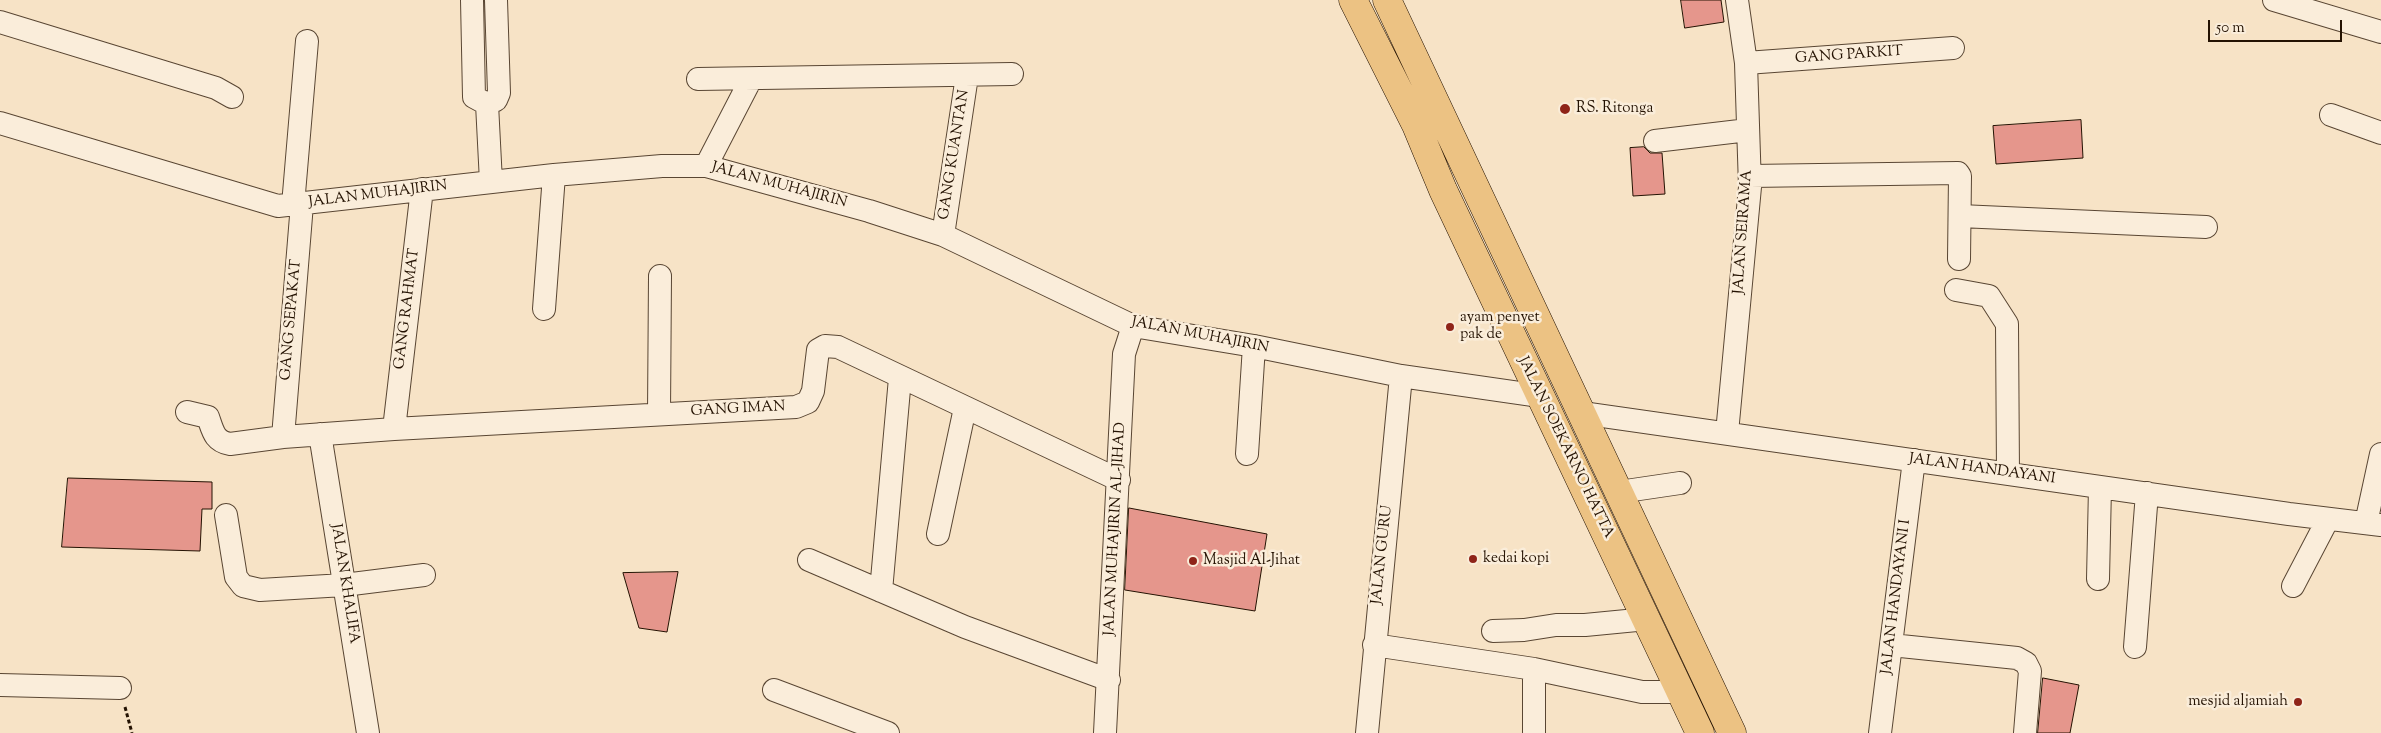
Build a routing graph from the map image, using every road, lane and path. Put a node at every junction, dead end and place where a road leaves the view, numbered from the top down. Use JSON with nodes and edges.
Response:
{"nodes":[{"id":1,"x":472,"y":0,"type":"edge"},
{"id":2,"x":496,"y":0,"type":"edge"},
{"id":3,"x":1386,"y":0,"type":"edge"},
{"id":4,"x":1737,"y":0,"type":"edge"},
{"id":5,"x":2274,"y":0,"type":"edge"},
{"id":6,"x":1364,"y":4,"type":"edge"},
{"id":7,"x":0,"y":22,"type":"edge"},
{"id":8,"x":2381,"y":32,"type":"edge"},
{"id":9,"x":307,"y":41,"type":"dead end"},
{"id":10,"x":1953,"y":48,"type":"dead end"},
{"id":11,"x":1746,"y":63,"type":"junction"},
{"id":12,"x":1012,"y":74,"type":"dead end"},
{"id":13,"x":967,"y":76,"type":"junction"},
{"id":14,"x":698,"y":79,"type":"dead end"},
{"id":15,"x":751,"y":79,"type":"junction"},
{"id":16,"x":232,"y":97,"type":"dead end"},
{"id":17,"x":487,"y":104,"type":"junction"},
{"id":18,"x":2331,"y":115,"type":"dead end"},
{"id":19,"x":0,"y":123,"type":"edge"},
{"id":20,"x":1748,"y":130,"type":"junction"},
{"id":21,"x":2381,"y":133,"type":"edge"},
{"id":22,"x":1655,"y":142,"type":"dead end"},
{"id":23,"x":706,"y":166,"type":"junction"},
{"id":24,"x":554,"y":175,"type":"junction"},
{"id":25,"x":1750,"y":176,"type":"junction"},
{"id":26,"x":491,"y":182,"type":"junction"},
{"id":27,"x":422,"y":189,"type":"junction"},
{"id":28,"x":297,"y":204,"type":"junction"},
{"id":29,"x":1960,"y":216,"type":"junction"},
{"id":30,"x":2206,"y":228,"type":"dead end"},
{"id":31,"x":943,"y":235,"type":"junction"},
{"id":32,"x":1959,"y":259,"type":"dead end"},
{"id":33,"x":660,"y":276,"type":"dead end"},
{"id":34,"x":1956,"y":290,"type":"dead end"},
{"id":35,"x":544,"y":309,"type":"dead end"},
{"id":36,"x":1133,"y":326,"type":"junction"},
{"id":37,"x":1254,"y":346,"type":"junction"},
{"id":38,"x":1401,"y":376,"type":"junction"},
{"id":39,"x":900,"y":378,"type":"junction"},
{"id":40,"x":1540,"y":396,"type":"junction"},
{"id":41,"x":965,"y":408,"type":"junction"},
{"id":42,"x":187,"y":412,"type":"dead end"},
{"id":43,"x":659,"y":413,"type":"junction"},
{"id":44,"x":1582,"y":413,"type":"junction"},
{"id":45,"x":394,"y":429,"type":"junction"},
{"id":46,"x":1727,"y":433,"type":"junction"},
{"id":47,"x":320,"y":434,"type":"junction"},
{"id":48,"x":283,"y":437,"type":"junction"},
{"id":49,"x":1246,"y":454,"type":"dead end"},
{"id":50,"x":2381,"y":454,"type":"edge"},
{"id":51,"x":1914,"y":460,"type":"junction"},
{"id":52,"x":2008,"y":474,"type":"junction"},
{"id":53,"x":1119,"y":480,"type":"junction"},
{"id":54,"x":1680,"y":482,"type":"dead end"},
{"id":55,"x":2100,"y":487,"type":"junction"},
{"id":56,"x":1619,"y":492,"type":"junction"},
{"id":57,"x":2147,"y":494,"type":"junction"},
{"id":58,"x":226,"y":515,"type":"dead end"},
{"id":59,"x":2328,"y":519,"type":"junction"},
{"id":60,"x":2373,"y":524,"type":"edge"},
{"id":61,"x":938,"y":534,"type":"dead end"},
{"id":62,"x":809,"y":560,"type":"dead end"},
{"id":63,"x":424,"y":575,"type":"dead end"},
{"id":64,"x":2098,"y":580,"type":"dead end"},
{"id":65,"x":344,"y":585,"type":"junction"},
{"id":66,"x":2293,"y":586,"type":"dead end"},
{"id":67,"x":881,"y":591,"type":"junction"},
{"id":68,"x":1647,"y":619,"type":"junction"},
{"id":69,"x":1493,"y":631,"type":"dead end"},
{"id":70,"x":1374,"y":645,"type":"junction"},
{"id":71,"x":1890,"y":645,"type":"junction"},
{"id":72,"x":2135,"y":647,"type":"dead end"},
{"id":73,"x":1534,"y":669,"type":"junction"},
{"id":74,"x":1109,"y":680,"type":"junction"},
{"id":75,"x":0,"y":685,"type":"edge"},
{"id":76,"x":120,"y":688,"type":"joint"},
{"id":77,"x":774,"y":690,"type":"dead end"},
{"id":78,"x":1681,"y":692,"type":"junction"},
{"id":79,"x":132,"y":733,"type":"edge"},
{"id":80,"x":368,"y":733,"type":"edge"},
{"id":81,"x":888,"y":733,"type":"edge"},
{"id":82,"x":1105,"y":733,"type":"edge"},
{"id":83,"x":1368,"y":733,"type":"edge"},
{"id":84,"x":1534,"y":733,"type":"edge"},
{"id":85,"x":1700,"y":733,"type":"edge"},
{"id":86,"x":1732,"y":733,"type":"edge"},
{"id":87,"x":1880,"y":733,"type":"edge"},
{"id":88,"x":2025,"y":733,"type":"edge"}],
"edges":[{"from":1,"to":17,"type":"street"},
{"from":2,"to":17,"type":"street"},
{"from":3,"to":44,"type":"main road","name":"JALAN SOEKARNO HATTA"},
{"from":4,"to":11,"type":"street","name":"JALAN SEIRAMA"},
{"from":5,"to":8,"type":"street"},
{"from":6,"to":40,"type":"main road","name":"JALAN SOEKARNO HATTA"},
{"from":7,"to":16,"type":"street"},
{"from":9,"to":28,"type":"street","name":"GANG SEPAKAT"},
{"from":10,"to":11,"type":"street","name":"GANG PARKIT"},
{"from":11,"to":20,"type":"street","name":"JALAN SEIRAMA"},
{"from":12,"to":13,"type":"street"},
{"from":13,"to":15,"type":"street"},
{"from":13,"to":31,"type":"street","name":"GANG KUANTAN"},
{"from":14,"to":15,"type":"street"},
{"from":15,"to":23,"type":"street"},
{"from":17,"to":26,"type":"street"},
{"from":18,"to":21,"type":"street"},
{"from":19,"to":28,"type":"street","name":"JALAN MUHAJIRIN"},
{"from":20,"to":22,"type":"street"},
{"from":20,"to":25,"type":"street","name":"JALAN SEIRAMA"},
{"from":23,"to":24,"type":"street","name":"JALAN MUHAJIRIN"},
{"from":23,"to":31,"type":"street","name":"JALAN MUHAJIRIN"},
{"from":24,"to":26,"type":"street","name":"JALAN MUHAJIRIN"},
{"from":24,"to":35,"type":"street"},
{"from":25,"to":29,"type":"street"},
{"from":25,"to":46,"type":"street","name":"JALAN SEIRAMA"},
{"from":26,"to":27,"type":"street","name":"JALAN MUHAJIRIN"},
{"from":27,"to":28,"type":"street","name":"JALAN MUHAJIRIN"},
{"from":27,"to":45,"type":"street","name":"GANG RAHMAT"},
{"from":28,"to":48,"type":"street","name":"GANG SEPAKAT"},
{"from":29,"to":30,"type":"street"},
{"from":29,"to":32,"type":"street"},
{"from":31,"to":36,"type":"street","name":"JALAN MUHAJIRIN"},
{"from":33,"to":43,"type":"street"},
{"from":34,"to":52,"type":"street"},
{"from":36,"to":37,"type":"street","name":"JALAN MUHAJIRIN"},
{"from":36,"to":53,"type":"street","name":"JALAN MUHAJIRIN AL-JIHAD"},
{"from":37,"to":38,"type":"street","name":"JALAN MUHAJIRIN"},
{"from":37,"to":49,"type":"street"},
{"from":38,"to":40,"type":"street","name":"JALAN MUHAJIRIN"},
{"from":38,"to":70,"type":"street","name":"JALAN GURU"},
{"from":39,"to":41,"type":"street","name":"GANG IMAN"},
{"from":39,"to":43,"type":"street","name":"GANG IMAN"},
{"from":39,"to":67,"type":"street"},
{"from":40,"to":68,"type":"main road","name":"JALAN SOEKARNO HATTA"},
{"from":41,"to":53,"type":"street","name":"GANG IMAN"},
{"from":41,"to":61,"type":"street"},
{"from":42,"to":48,"type":"street","name":"GANG IMAN"},
{"from":43,"to":45,"type":"street","name":"GANG IMAN"},
{"from":44,"to":46,"type":"street","name":"JALAN HANDAYANI"},
{"from":44,"to":56,"type":"main road","name":"JALAN SOEKARNO HATTA"},
{"from":45,"to":47,"type":"street","name":"GANG IMAN"},
{"from":46,"to":51,"type":"street","name":"JALAN HANDAYANI"},
{"from":47,"to":48,"type":"street","name":"GANG IMAN"},
{"from":47,"to":65,"type":"street","name":"JALAN KHALIFA"},
{"from":50,"to":60,"type":"street"},
{"from":51,"to":52,"type":"street","name":"JALAN HANDAYANI"},
{"from":51,"to":71,"type":"street","name":"JALAN HANDAYANI I"},
{"from":52,"to":55,"type":"street","name":"JALAN HANDAYANI"},
{"from":53,"to":74,"type":"street","name":"JALAN MUHAJIRIN AL-JIHAD"},
{"from":54,"to":56,"type":"street"},
{"from":55,"to":57,"type":"street","name":"JALAN HANDAYANI"},
{"from":55,"to":64,"type":"street"},
{"from":56,"to":86,"type":"main road","name":"JALAN SOEKARNO HATTA"},
{"from":57,"to":59,"type":"street","name":"JALAN HANDAYANI"},
{"from":57,"to":72,"type":"street"},
{"from":58,"to":65,"type":"street"},
{"from":59,"to":60,"type":"street","name":"JALAN HANDAYANI"},
{"from":59,"to":66,"type":"street"},
{"from":62,"to":67,"type":"street"},
{"from":63,"to":65,"type":"street"},
{"from":65,"to":80,"type":"street","name":"JALAN KHALIFA"},
{"from":67,"to":74,"type":"street"},
{"from":68,"to":69,"type":"street"},
{"from":68,"to":78,"type":"main road","name":"JALAN SOEKARNO HATTA"},
{"from":70,"to":73,"type":"street"},
{"from":70,"to":83,"type":"street","name":"JALAN GURU"},
{"from":71,"to":87,"type":"street","name":"JALAN HANDAYANI I"},
{"from":71,"to":88,"type":"street"},
{"from":73,"to":78,"type":"street"},
{"from":73,"to":84,"type":"street"},
{"from":74,"to":82,"type":"street","name":"JALAN MUHAJIRIN AL-JIHAD"},
{"from":75,"to":76,"type":"street"},
{"from":76,"to":79,"type":"path"},
{"from":77,"to":81,"type":"street"},
{"from":78,"to":85,"type":"main road","name":"JALAN SOEKARNO HATTA"}]}
